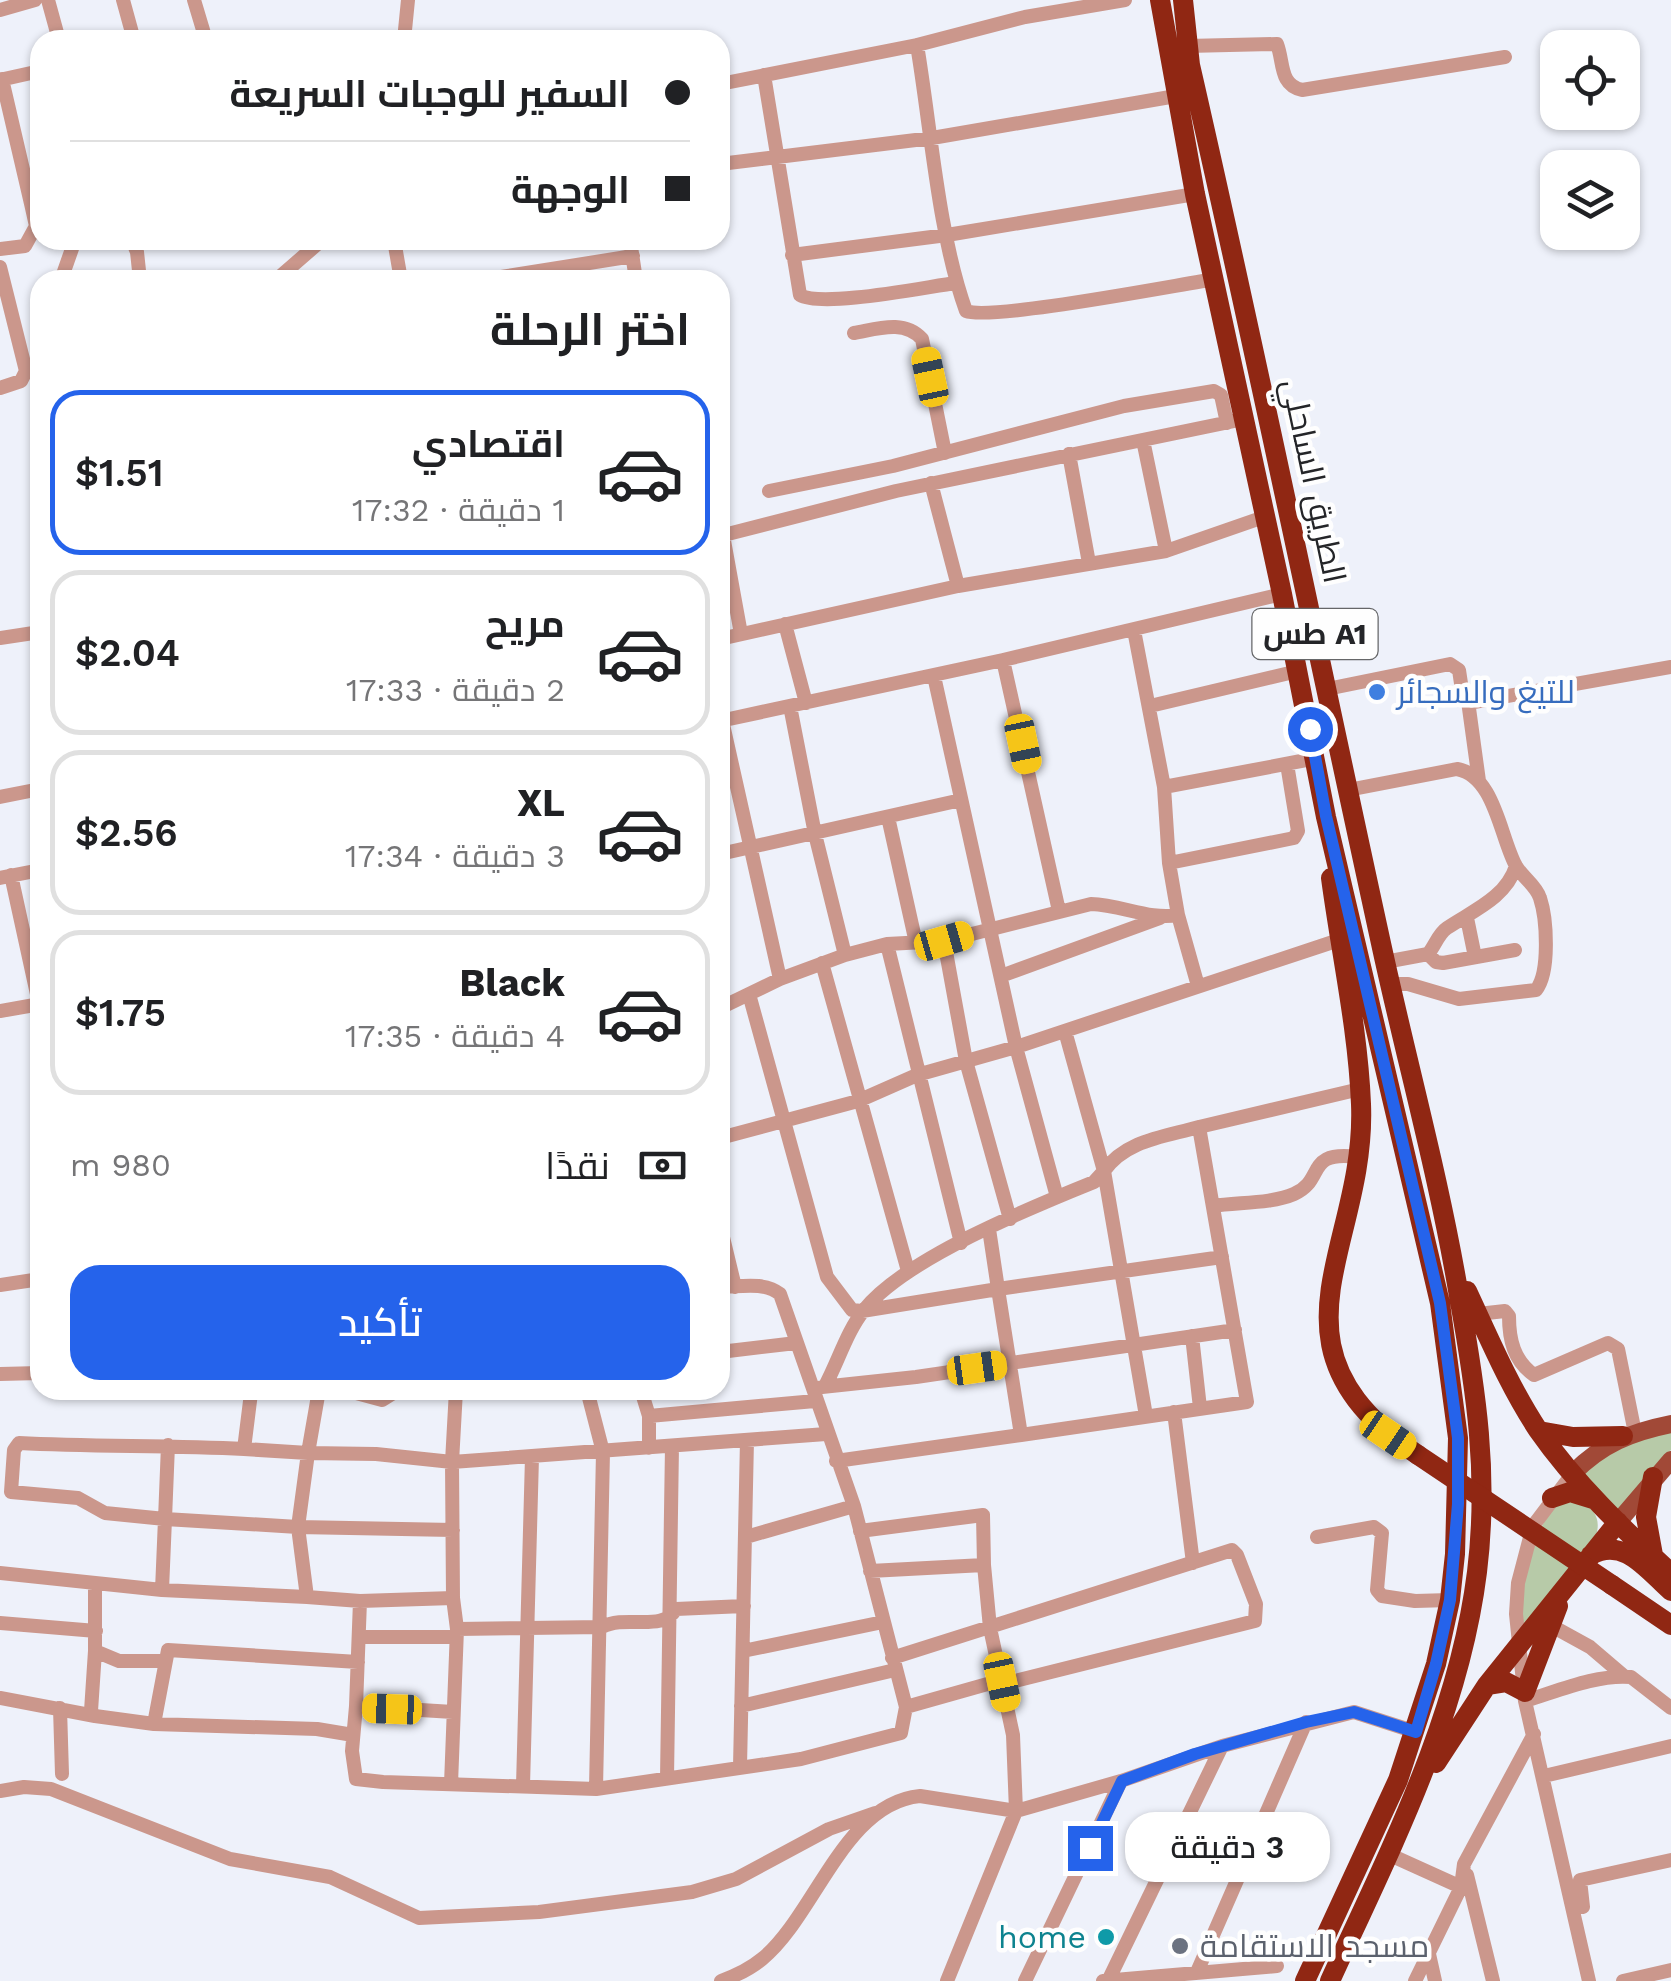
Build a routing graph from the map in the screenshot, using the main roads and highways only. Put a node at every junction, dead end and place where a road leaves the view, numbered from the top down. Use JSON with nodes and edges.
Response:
{"nodes":[{"id":1,"x":1160,"y":0,"type":"edge"},
{"id":2,"x":1183,"y":0,"type":"edge"},
{"id":3,"x":1347,"y":936,"type":"junction"},
{"id":4,"x":1455,"y":1266,"type":"junction"},
{"id":5,"x":1671,"y":1424,"type":"edge"},
{"id":6,"x":1539,"y":1431,"type":"junction"},
{"id":7,"x":1629,"y":1434,"type":"junction"},
{"id":8,"x":1671,"y":1460,"type":"edge"},
{"id":9,"x":1572,"y":1473,"type":"junction"},
{"id":10,"x":1654,"y":1477,"type":"junction"},
{"id":11,"x":1552,"y":1498,"type":"road end"},
{"id":12,"x":1598,"y":1500,"type":"junction"},
{"id":13,"x":1618,"y":1522,"type":"junction"},
{"id":14,"x":1591,"y":1555,"type":"junction"},
{"id":15,"x":1654,"y":1557,"type":"junction"},
{"id":16,"x":1671,"y":1573,"type":"edge"},
{"id":17,"x":1564,"y":1591,"type":"junction"},
{"id":18,"x":1671,"y":1591,"type":"edge"},
{"id":19,"x":1671,"y":1624,"type":"edge"},
{"id":20,"x":1487,"y":1685,"type":"junction"},
{"id":21,"x":1406,"y":1814,"type":"junction"},
{"id":22,"x":1305,"y":1981,"type":"edge"},
{"id":23,"x":1330,"y":1981,"type":"edge"}],
"edges":[{"from":1,"to":3,"type":"highway","name":"الطريق الساحلي","number":"طس A1"},
{"from":2,"to":4,"type":"highway","name":"الطريق الساحلي","number":"طس A1"},
{"from":3,"to":19,"type":"highway","bridge":true},
{"from":3,"to":22,"type":"highway"},
{"from":4,"to":6,"type":"highway","name":"الطريق الساحلي","number":"طس A1"},
{"from":4,"to":21,"type":"highway","name":"الطريق الساحلي"},
{"from":5,"to":7,"type":"main road"},
{"from":6,"to":7,"type":"highway"},
{"from":6,"to":9,"type":"highway","name":"الطريق الساحلي","number":"طس A1"},
{"from":7,"to":9,"type":"main road"},
{"from":8,"to":10,"type":"main road"},
{"from":9,"to":12,"type":"highway","name":"الطريق الساحلي","number":"طس A1"},
{"from":10,"to":13,"type":"main road"},
{"from":10,"to":15,"type":"highway"},
{"from":11,"to":12,"type":"highway"},
{"from":12,"to":13,"type":"highway","name":"الطريق الساحلي","number":"طس A1"},
{"from":13,"to":14,"type":"highway"},
{"from":13,"to":15,"type":"highway","name":"الطريق الساحلي","number":"طس A1"},
{"from":14,"to":17,"type":"highway"},
{"from":14,"to":18,"type":"highway"},
{"from":15,"to":16,"type":"highway","name":"الطريق الساحلي","number":"طس A1"},
{"from":17,"to":20,"type":"highway"},
{"from":17,"to":20,"type":"highway"},
{"from":20,"to":21,"type":"highway"},
{"from":21,"to":23,"type":"highway","name":"الطريق الساحلي"}]}
